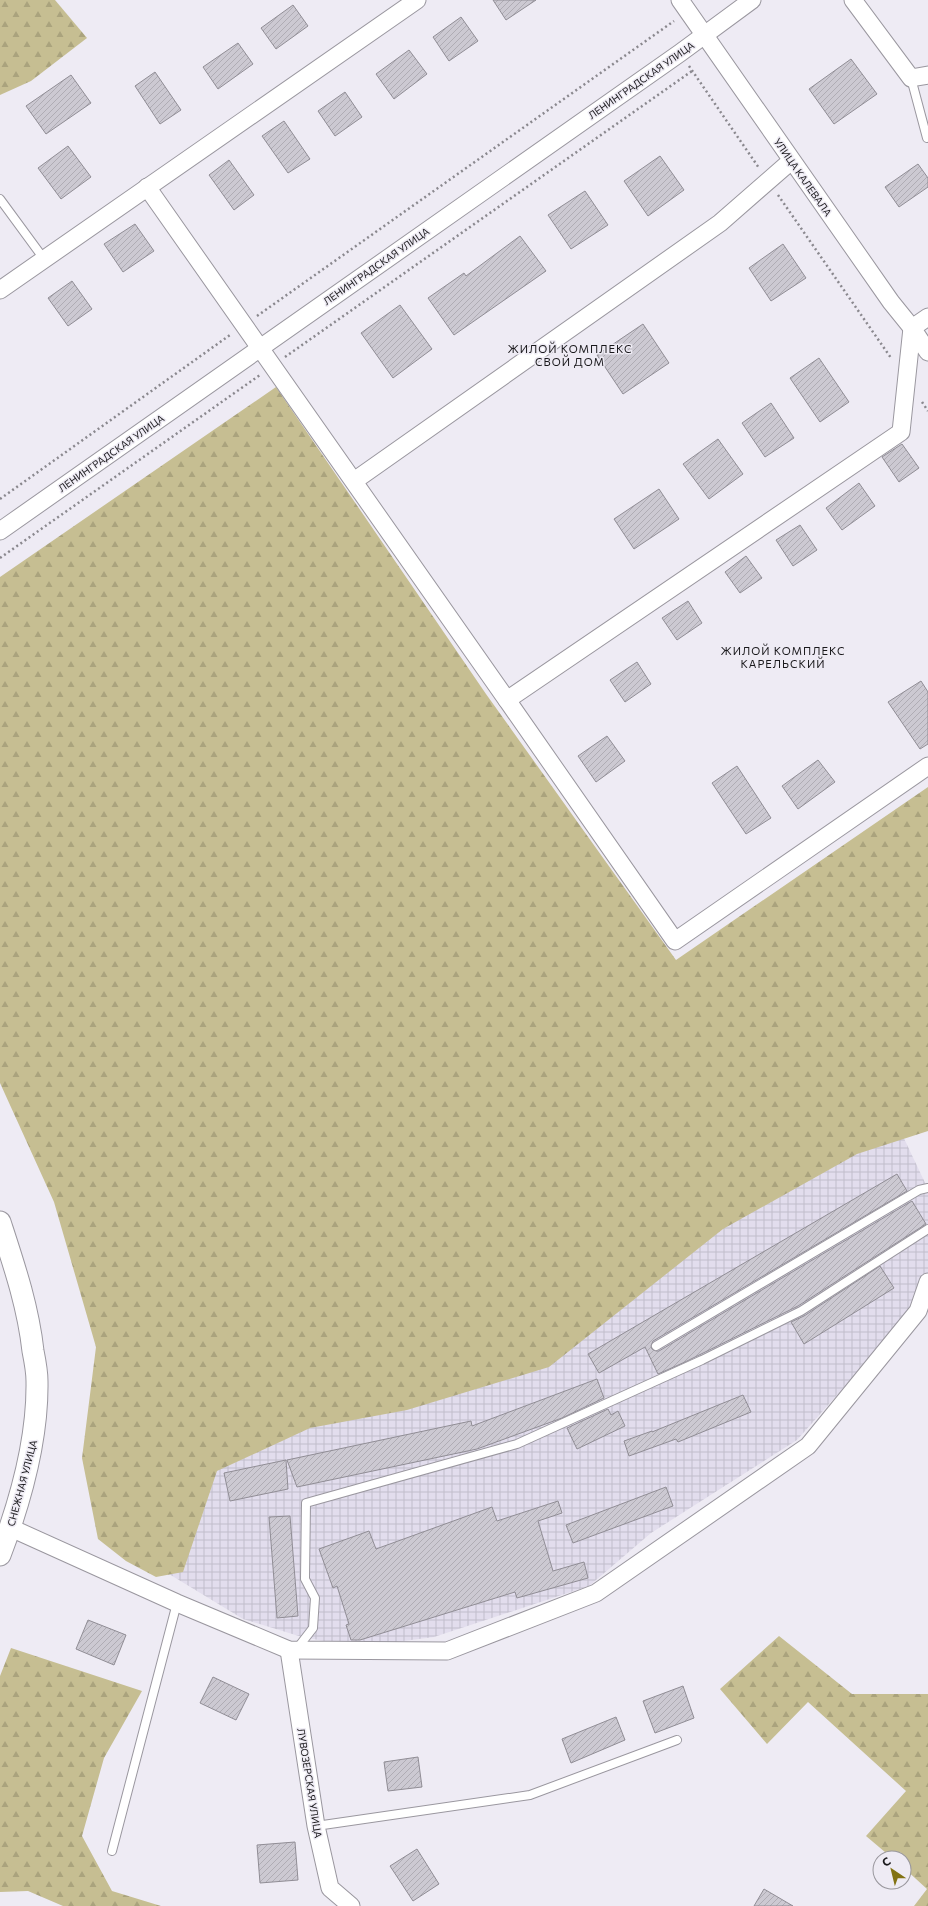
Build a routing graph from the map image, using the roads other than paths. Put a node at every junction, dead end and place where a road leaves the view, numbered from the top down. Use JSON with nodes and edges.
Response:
{"nodes":[{"id":1,"x":416,"y":0,"type":"edge"},
{"id":2,"x":752,"y":0,"type":"edge"},
{"id":3,"x":853,"y":0,"type":"edge"},
{"id":4,"x":684,"y":6,"type":"edge"},
{"id":5,"x":705,"y":35,"type":"junction"},
{"id":6,"x":928,"y":75,"type":"edge"},
{"id":7,"x":911,"y":78,"type":"junction"},
{"id":8,"x":927,"y":138,"type":"dead end"},
{"id":9,"x":791,"y":161,"type":"junction"},
{"id":10,"x":147,"y":187,"type":"junction"},
{"id":11,"x":0,"y":199,"type":"edge"},
{"id":12,"x":44,"y":259,"type":"junction"},
{"id":13,"x":0,"y":290,"type":"edge"},
{"id":14,"x":928,"y":317,"type":"edge"},
{"id":15,"x":912,"y":328,"type":"junction"},
{"id":16,"x":260,"y":348,"type":"junction"},
{"id":17,"x":928,"y":352,"type":"edge"},
{"id":18,"x":354,"y":481,"type":"junction"},
{"id":19,"x":0,"y":531,"type":"edge"},
{"id":20,"x":508,"y":700,"type":"junction"},
{"id":21,"x":928,"y":766,"type":"edge"},
{"id":22,"x":928,"y":1188,"type":"edge"},
{"id":23,"x":0,"y":1222,"type":"edge"},
{"id":24,"x":928,"y":1229,"type":"edge"},
{"id":25,"x":928,"y":1282,"type":"edge"},
{"id":26,"x":656,"y":1346,"type":"dead end"},
{"id":27,"x":10,"y":1528,"type":"junction"},
{"id":28,"x":0,"y":1555,"type":"edge"},
{"id":29,"x":177,"y":1603,"type":"junction"},
{"id":30,"x":292,"y":1650,"type":"junction"},
{"id":31,"x":677,"y":1740,"type":"dead end"},
{"id":32,"x":316,"y":1826,"type":"junction"},
{"id":33,"x":112,"y":1851,"type":"dead end"},
{"id":34,"x":351,"y":1906,"type":"edge"}],
"edges":[{"from":1,"to":10,"type":"street"},
{"from":2,"to":5,"type":"street","name":"ЛЕНИНГРАДСКАЯ УЛИЦА"},
{"from":3,"to":7,"type":"street"},
{"from":4,"to":5,"type":"street","name":"УЛИЦА КАЛЕВАЛА"},
{"from":5,"to":9,"type":"street","name":"УЛИЦА КАЛЕВАЛА"},
{"from":5,"to":16,"type":"street","name":"ЛЕНИНГРАДСКАЯ УЛИЦА"},
{"from":6,"to":7,"type":"street"},
{"from":7,"to":8,"type":"lane"},
{"from":9,"to":15,"type":"street","name":"УЛИЦА КАЛЕВАЛА"},
{"from":9,"to":18,"type":"street"},
{"from":10,"to":12,"type":"street"},
{"from":10,"to":16,"type":"street"},
{"from":11,"to":12,"type":"lane"},
{"from":12,"to":13,"type":"street"},
{"from":14,"to":15,"type":"street"},
{"from":15,"to":17,"type":"street","name":"УЛИЦА КАЛЕВАЛА"},
{"from":15,"to":20,"type":"street"},
{"from":16,"to":18,"type":"street"},
{"from":16,"to":19,"type":"street","name":"ЛЕНИНГРАДСКАЯ УЛИЦА"},
{"from":18,"to":20,"type":"street"},
{"from":20,"to":21,"type":"street"},
{"from":22,"to":26,"type":"lane"},
{"from":23,"to":27,"type":"street","name":"СНЕЖНАЯ УЛИЦА"},
{"from":24,"to":30,"type":"lane"},
{"from":25,"to":30,"type":"street"},
{"from":27,"to":28,"type":"street","name":"СНЕЖНАЯ УЛИЦА"},
{"from":27,"to":29,"type":"street"},
{"from":29,"to":30,"type":"street"},
{"from":29,"to":33,"type":"lane"},
{"from":30,"to":32,"type":"street","name":"ЛУВОЗЕРСКАЯ УЛИЦА"},
{"from":31,"to":32,"type":"lane"},
{"from":32,"to":34,"type":"street","name":"ЛУВОЗЕРСКАЯ УЛИЦА"}]}
